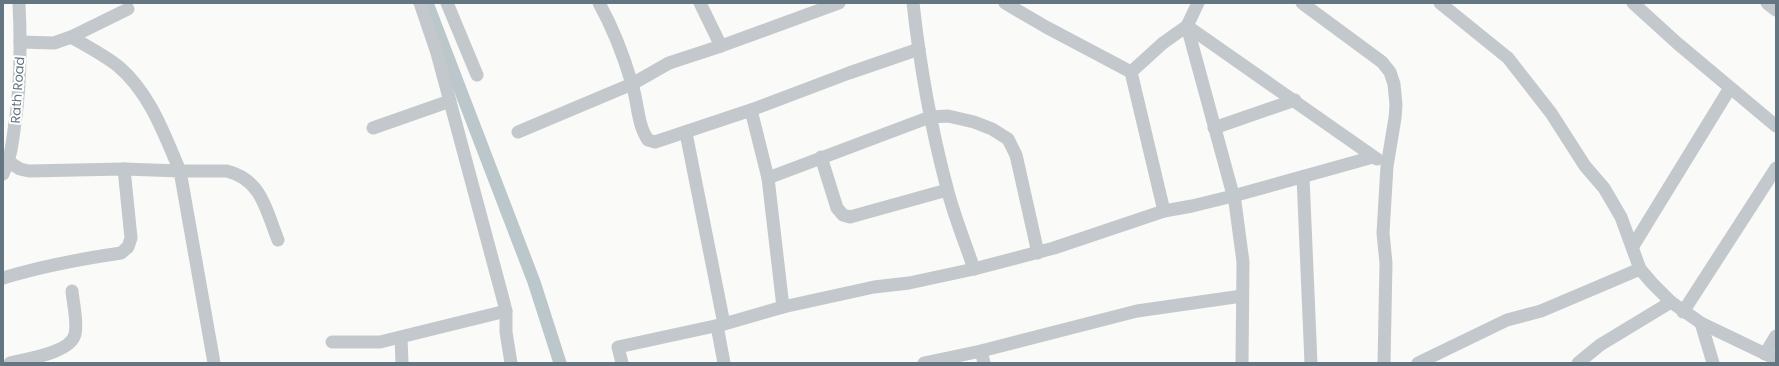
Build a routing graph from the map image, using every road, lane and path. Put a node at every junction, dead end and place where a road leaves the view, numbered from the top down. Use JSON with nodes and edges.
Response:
{"nodes":[{"id":1,"x":19,"y":3,"type":"edge"},
{"id":2,"x":420,"y":3,"type":"edge"},
{"id":3,"x":447,"y":3,"type":"edge"},
{"id":4,"x":599,"y":3,"type":"edge"},
{"id":5,"x":700,"y":3,"type":"edge"},
{"id":6,"x":839,"y":3,"type":"edge"},
{"id":7,"x":913,"y":3,"type":"edge"},
{"id":8,"x":1006,"y":3,"type":"edge"},
{"id":9,"x":1198,"y":3,"type":"edge"},
{"id":10,"x":1302,"y":3,"type":"edge"},
{"id":11,"x":1440,"y":3,"type":"edge"},
{"id":12,"x":1634,"y":3,"type":"edge"},
{"id":13,"x":1767,"y":3,"type":"edge"},
{"id":14,"x":128,"y":9,"type":"dead end"},
{"id":15,"x":1776,"y":10,"type":"edge"},
{"id":16,"x":1187,"y":26,"type":"junction"},
{"id":17,"x":72,"y":37,"type":"junction"},
{"id":18,"x":20,"y":42,"type":"junction"},
{"id":19,"x":721,"y":46,"type":"junction"},
{"id":20,"x":918,"y":49,"type":"junction"},
{"id":21,"x":1131,"y":72,"type":"junction"},
{"id":22,"x":477,"y":76,"type":"dead end"},
{"id":23,"x":632,"y":84,"type":"junction"},
{"id":24,"x":1730,"y":88,"type":"junction"},
{"id":25,"x":1295,"y":100,"type":"junction"},
{"id":26,"x":450,"y":101,"type":"junction"},
{"id":27,"x":751,"y":110,"type":"junction"},
{"id":28,"x":930,"y":117,"type":"junction"},
{"id":29,"x":1776,"y":126,"type":"edge"},
{"id":30,"x":373,"y":128,"type":"dead end"},
{"id":31,"x":1214,"y":128,"type":"junction"},
{"id":32,"x":518,"y":132,"type":"dead end"},
{"id":33,"x":686,"y":133,"type":"junction"},
{"id":34,"x":821,"y":157,"type":"junction"},
{"id":35,"x":1373,"y":157,"type":"junction"},
{"id":36,"x":9,"y":162,"type":"junction"},
{"id":37,"x":1387,"y":166,"type":"junction"},
{"id":38,"x":1776,"y":168,"type":"edge"},
{"id":39,"x":124,"y":169,"type":"junction"},
{"id":40,"x":180,"y":171,"type":"junction"},
{"id":41,"x":3,"y":174,"type":"edge"},
{"id":42,"x":1303,"y":177,"type":"junction"},
{"id":43,"x":768,"y":178,"type":"junction"},
{"id":44,"x":947,"y":190,"type":"junction"},
{"id":45,"x":1233,"y":196,"type":"junction"},
{"id":46,"x":1164,"y":211,"type":"junction"},
{"id":47,"x":278,"y":240,"type":"dead end"},
{"id":48,"x":1633,"y":246,"type":"junction"},
{"id":49,"x":1038,"y":253,"type":"junction"},
{"id":50,"x":974,"y":269,"type":"junction"},
{"id":51,"x":1640,"y":269,"type":"junction"},
{"id":52,"x":3,"y":278,"type":"edge"},
{"id":53,"x":72,"y":291,"type":"dead end"},
{"id":54,"x":1242,"y":296,"type":"junction"},
{"id":55,"x":1671,"y":302,"type":"junction"},
{"id":56,"x":783,"y":307,"type":"junction"},
{"id":57,"x":506,"y":311,"type":"junction"},
{"id":58,"x":1683,"y":312,"type":"junction"},
{"id":59,"x":1701,"y":323,"type":"junction"},
{"id":60,"x":721,"y":325,"type":"junction"},
{"id":61,"x":1776,"y":336,"type":"edge"},
{"id":62,"x":401,"y":338,"type":"junction"},
{"id":63,"x":332,"y":342,"type":"dead end"},
{"id":64,"x":982,"y":357,"type":"edge"},
{"id":65,"x":1771,"y":357,"type":"edge"},
{"id":66,"x":10,"y":363,"type":"edge"},
{"id":67,"x":214,"y":363,"type":"edge"},
{"id":68,"x":402,"y":363,"type":"edge"},
{"id":69,"x":511,"y":363,"type":"edge"},
{"id":70,"x":622,"y":363,"type":"edge"},
{"id":71,"x":724,"y":363,"type":"edge"},
{"id":72,"x":924,"y":363,"type":"edge"},
{"id":73,"x":1242,"y":363,"type":"edge"},
{"id":74,"x":1312,"y":363,"type":"edge"},
{"id":75,"x":1384,"y":363,"type":"edge"},
{"id":76,"x":1418,"y":363,"type":"edge"},
{"id":77,"x":1578,"y":363,"type":"edge"},
{"id":78,"x":1713,"y":363,"type":"edge"}],
"edges":[{"from":1,"to":18,"type":"street","name":"Rath Road"},
{"from":2,"to":26,"type":"street"},
{"from":3,"to":22,"type":"street"},
{"from":4,"to":23,"type":"street"},
{"from":5,"to":19,"type":"street"},
{"from":6,"to":19,"type":"street"},
{"from":7,"to":20,"type":"street"},
{"from":8,"to":21,"type":"street"},
{"from":9,"to":16,"type":"street"},
{"from":10,"to":37,"type":"street"},
{"from":11,"to":48,"type":"street"},
{"from":12,"to":24,"type":"street"},
{"from":13,"to":15,"type":"street"},
{"from":14,"to":17,"type":"street"},
{"from":16,"to":21,"type":"street"},
{"from":16,"to":25,"type":"street"},
{"from":16,"to":31,"type":"street"},
{"from":17,"to":18,"type":"street"},
{"from":17,"to":40,"type":"street"},
{"from":18,"to":36,"type":"street","name":"Rath Road"},
{"from":19,"to":23,"type":"street"},
{"from":20,"to":27,"type":"street"},
{"from":20,"to":28,"type":"street"},
{"from":21,"to":46,"type":"street"},
{"from":23,"to":32,"type":"street"},
{"from":23,"to":33,"type":"street"},
{"from":24,"to":29,"type":"street"},
{"from":24,"to":48,"type":"street"},
{"from":25,"to":31,"type":"street"},
{"from":25,"to":35,"type":"street"},
{"from":26,"to":30,"type":"street"},
{"from":26,"to":57,"type":"street"},
{"from":27,"to":33,"type":"street"},
{"from":27,"to":43,"type":"street"},
{"from":28,"to":34,"type":"street"},
{"from":28,"to":44,"type":"street"},
{"from":28,"to":49,"type":"street"},
{"from":31,"to":45,"type":"street"},
{"from":33,"to":60,"type":"street"},
{"from":34,"to":43,"type":"street"},
{"from":34,"to":44,"type":"street"},
{"from":35,"to":37,"type":"street"},
{"from":35,"to":42,"type":"street"},
{"from":36,"to":39,"type":"street"},
{"from":36,"to":41,"type":"street","name":"Rath Road"},
{"from":37,"to":75,"type":"street"},
{"from":38,"to":58,"type":"street"},
{"from":39,"to":40,"type":"street"},
{"from":39,"to":52,"type":"street"},
{"from":40,"to":47,"type":"street"},
{"from":40,"to":67,"type":"street"},
{"from":42,"to":45,"type":"street"},
{"from":42,"to":74,"type":"street"},
{"from":43,"to":56,"type":"street"},
{"from":44,"to":50,"type":"street"},
{"from":45,"to":46,"type":"street"},
{"from":45,"to":54,"type":"street"},
{"from":46,"to":49,"type":"street"},
{"from":48,"to":51,"type":"street"},
{"from":49,"to":50,"type":"street"},
{"from":50,"to":56,"type":"street"},
{"from":51,"to":55,"type":"street"},
{"from":51,"to":76,"type":"street"},
{"from":53,"to":66,"type":"street"},
{"from":54,"to":64,"type":"street"},
{"from":54,"to":73,"type":"street"},
{"from":55,"to":58,"type":"street"},
{"from":55,"to":77,"type":"street"},
{"from":56,"to":60,"type":"street"},
{"from":57,"to":62,"type":"street"},
{"from":57,"to":69,"type":"street"},
{"from":58,"to":59,"type":"street"},
{"from":59,"to":65,"type":"street"},
{"from":59,"to":78,"type":"street"},
{"from":60,"to":70,"type":"street"},
{"from":60,"to":71,"type":"street"},
{"from":61,"to":65,"type":"street"},
{"from":62,"to":63,"type":"street"},
{"from":62,"to":68,"type":"street"},
{"from":64,"to":72,"type":"street"}]}
